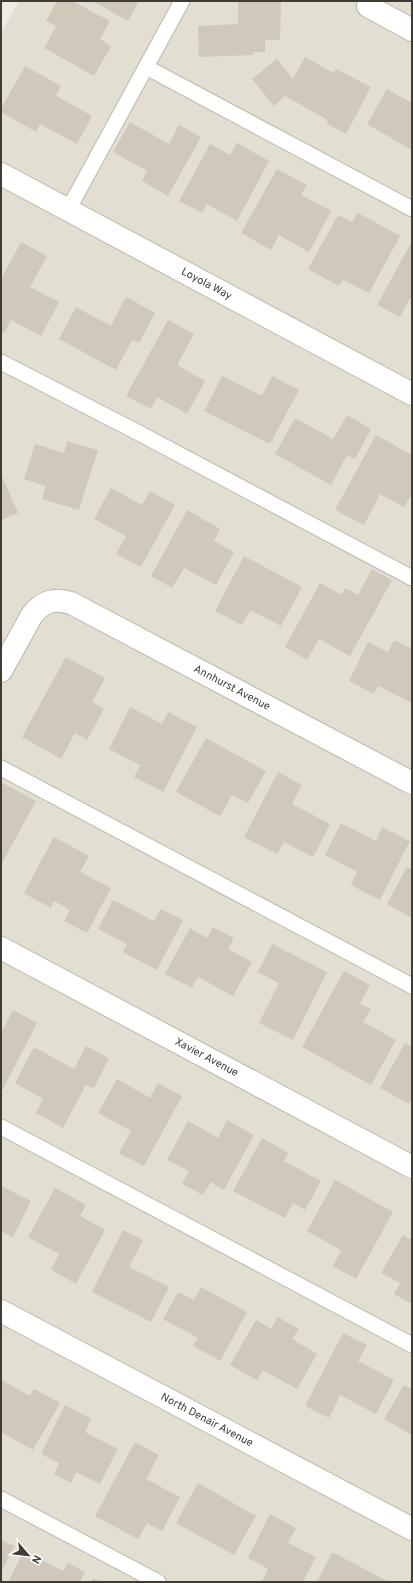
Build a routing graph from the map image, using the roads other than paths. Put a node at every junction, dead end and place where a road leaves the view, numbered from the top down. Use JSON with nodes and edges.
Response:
{"nodes":[{"id":1,"x":182,"y":1,"type":"edge"},
{"id":2,"x":368,"y":6,"type":"dead end"},
{"id":3,"x":412,"y":30,"type":"edge"},
{"id":4,"x":146,"y":66,"type":"junction"},
{"id":5,"x":1,"y":174,"type":"edge"},
{"id":6,"x":68,"y":210,"type":"junction"},
{"id":7,"x":412,"y":210,"type":"edge"},
{"id":8,"x":1,"y":362,"type":"edge"},
{"id":9,"x":412,"y":394,"type":"edge"},
{"id":10,"x":412,"y":578,"type":"edge"},
{"id":11,"x":1,"y":671,"type":"edge"},
{"id":12,"x":1,"y":768,"type":"edge"},
{"id":13,"x":412,"y":783,"type":"edge"},
{"id":14,"x":1,"y":948,"type":"edge"},
{"id":15,"x":412,"y":986,"type":"edge"},
{"id":16,"x":1,"y":1127,"type":"edge"},
{"id":17,"x":412,"y":1167,"type":"edge"},
{"id":18,"x":1,"y":1311,"type":"edge"},
{"id":19,"x":412,"y":1345,"type":"edge"},
{"id":20,"x":1,"y":1499,"type":"edge"},
{"id":21,"x":412,"y":1529,"type":"edge"},
{"id":22,"x":158,"y":1582,"type":"edge"}],
"edges":[{"from":1,"to":4,"type":"lane"},
{"from":2,"to":3,"type":"street"},
{"from":4,"to":6,"type":"lane"},
{"from":4,"to":7,"type":"lane"},
{"from":5,"to":6,"type":"street","name":"Loyola Way"},
{"from":6,"to":9,"type":"street","name":"Loyola Way"},
{"from":8,"to":10,"type":"lane"},
{"from":11,"to":13,"type":"street","name":"Annhurst Avenue"},
{"from":12,"to":15,"type":"lane"},
{"from":14,"to":17,"type":"street","name":"Xavier Avenue"},
{"from":16,"to":19,"type":"lane"},
{"from":18,"to":21,"type":"street","name":"North Denair Avenue"},
{"from":20,"to":22,"type":"lane"}]}
